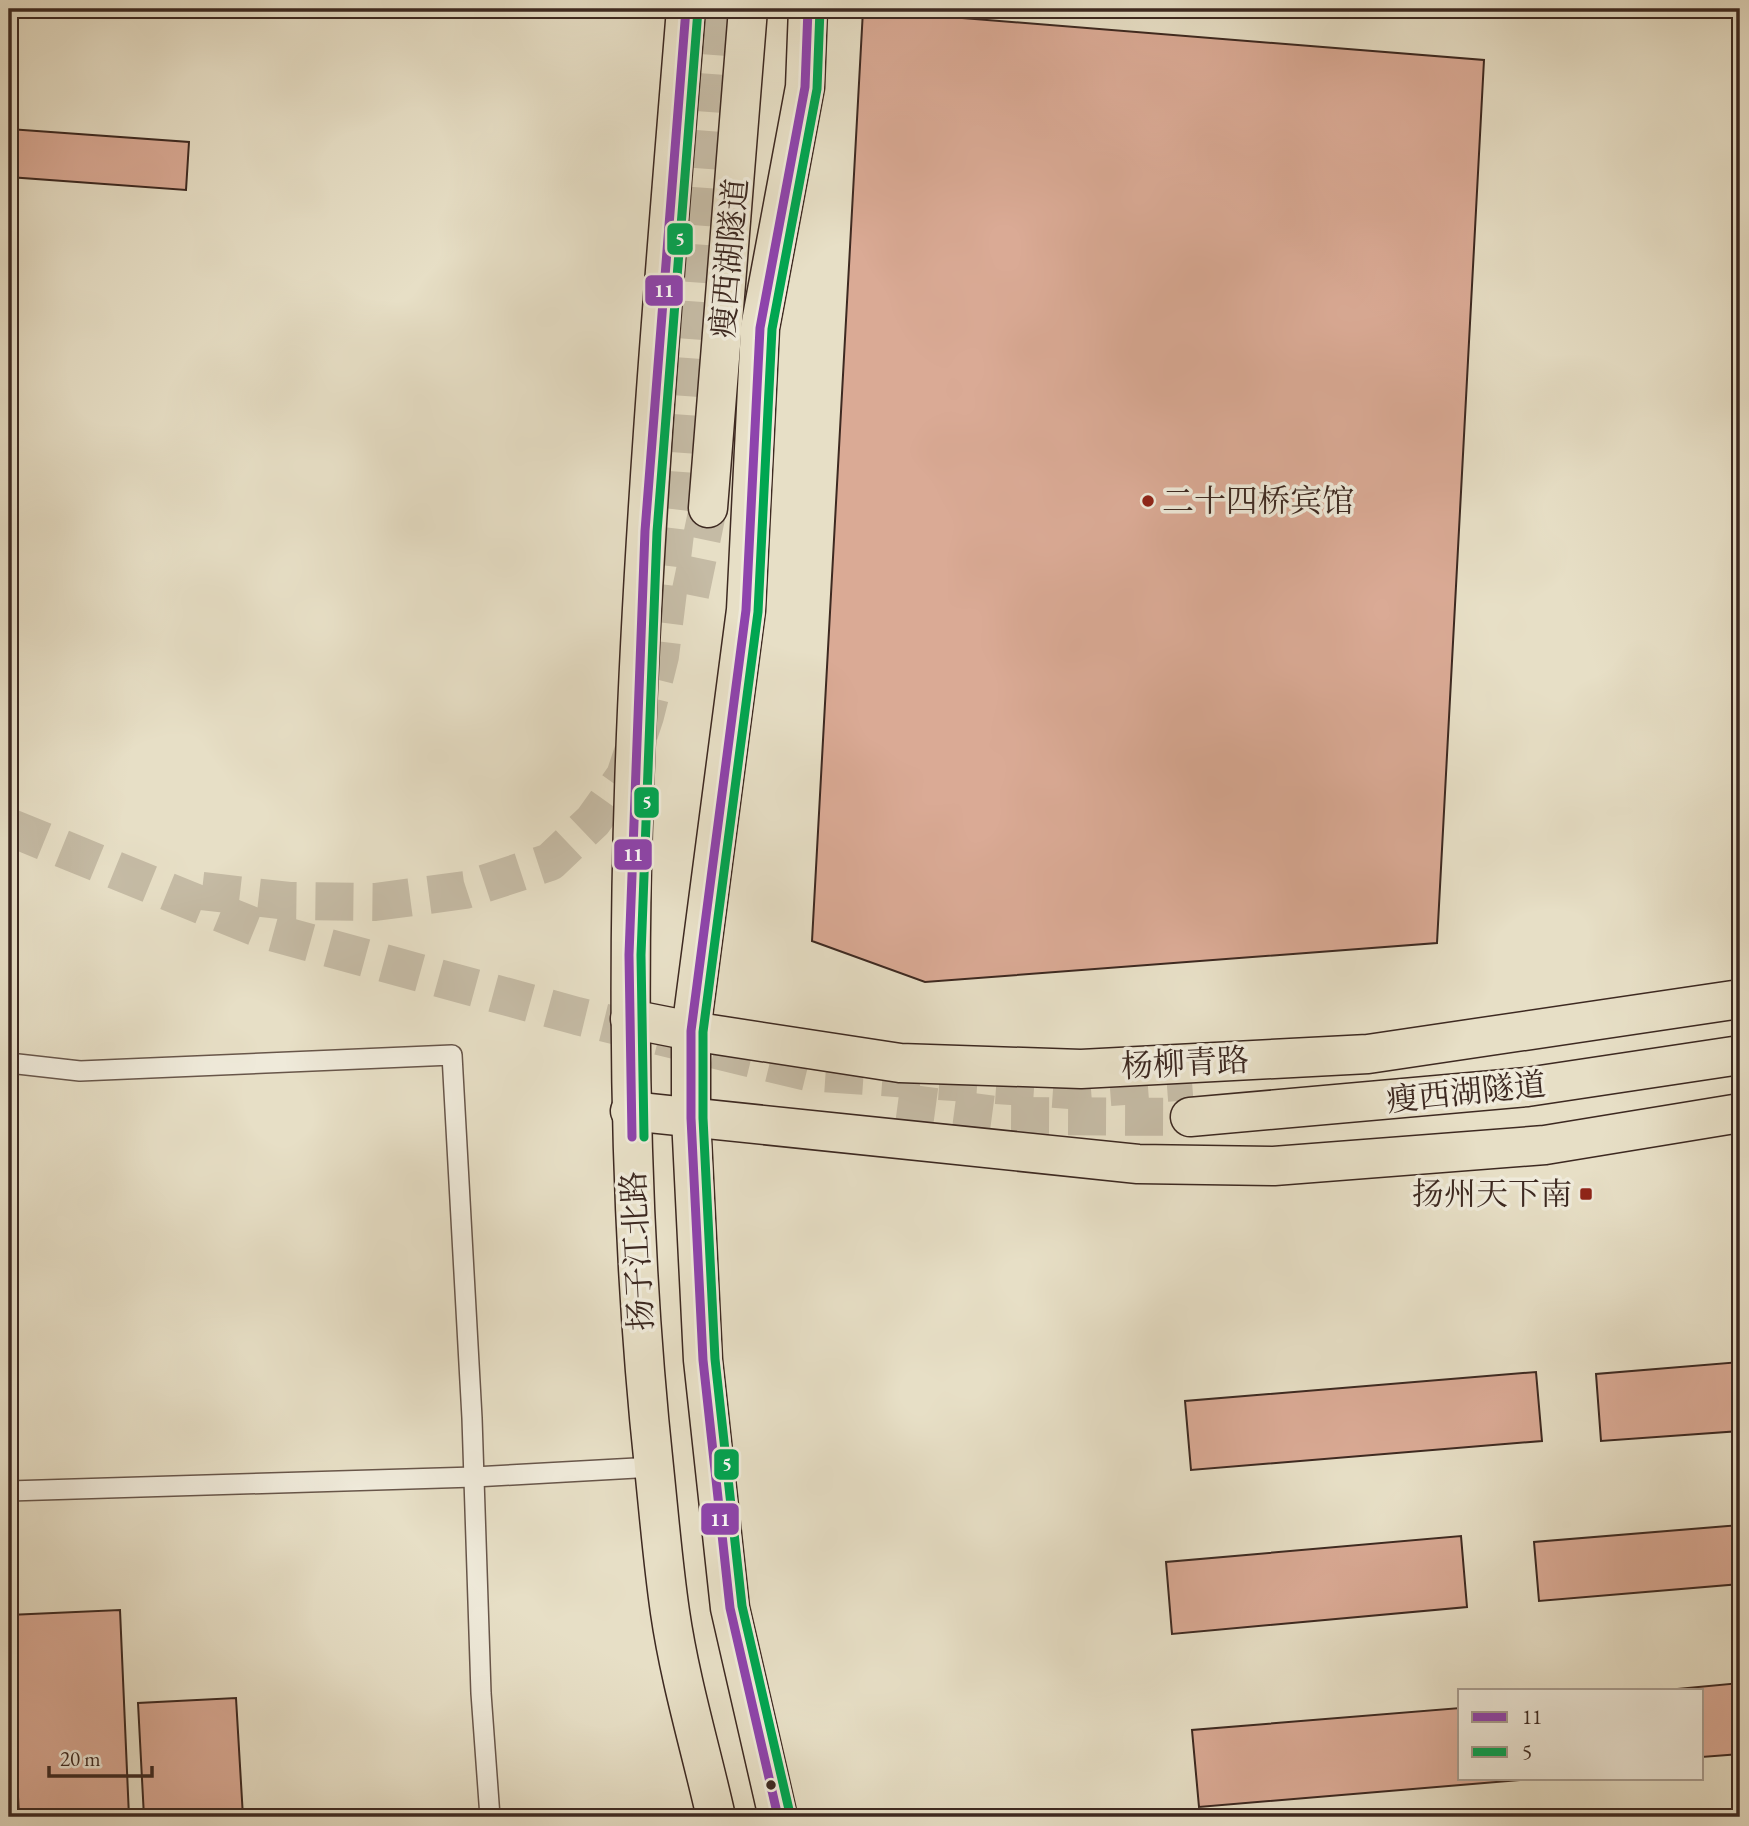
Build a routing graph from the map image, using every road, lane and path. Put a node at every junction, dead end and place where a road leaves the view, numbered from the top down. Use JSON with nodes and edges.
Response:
{"nodes":[{"id":1,"x":686,"y":9,"type":"edge"},
{"id":2,"x":748,"y":9,"type":"edge"},
{"id":3,"x":808,"y":9,"type":"edge"},
{"id":4,"x":708,"y":508,"type":"tunnel mouth"},
{"id":5,"x":1740,"y":999,"type":"edge"},
{"id":6,"x":630,"y":1019,"type":"junction"},
{"id":7,"x":691,"y":1031,"type":"junction"},
{"id":8,"x":1740,"y":1055,"type":"edge"},
{"id":9,"x":9,"y":1063,"type":"edge"},
{"id":10,"x":630,"y":1111,"type":"junction"},
{"id":11,"x":1740,"y":1113,"type":"edge"},
{"id":12,"x":1190,"y":1117,"type":"tunnel mouth"},
{"id":13,"x":691,"y":1118,"type":"junction"},
{"id":14,"x":654,"y":1467,"type":"junction"},
{"id":15,"x":474,"y":1477,"type":"junction"},
{"id":16,"x":9,"y":1491,"type":"edge"},
{"id":17,"x":490,"y":1817,"type":"edge"},
{"id":18,"x":716,"y":1817,"type":"edge"},
{"id":19,"x":778,"y":1817,"type":"edge"}],
"edges":[{"from":1,"to":6,"type":"main road","name":"扬子江北路"},
{"from":2,"to":4,"type":"main road","name":"瘦西湖隧道"},
{"from":3,"to":7,"type":"main road","name":"扬子江北路"},
{"from":5,"to":7,"type":"main road","name":"杨柳青路"},
{"from":6,"to":7,"type":"main road","name":"杨柳青路"},
{"from":6,"to":10,"type":"main road","name":"扬子江北路"},
{"from":7,"to":13,"type":"main road","name":"扬子江北路"},
{"from":8,"to":12,"type":"main road","name":"瘦西湖隧道"},
{"from":9,"to":15,"type":"lane"},
{"from":10,"to":13,"type":"main road"},
{"from":10,"to":14,"type":"main road","name":"扬子江北路"},
{"from":11,"to":13,"type":"main road"},
{"from":13,"to":19,"type":"main road","name":"扬子江北路"},
{"from":14,"to":15,"type":"lane"},
{"from":14,"to":18,"type":"main road","name":"扬子江北路"},
{"from":15,"to":16,"type":"lane"},
{"from":15,"to":17,"type":"lane"}]}
